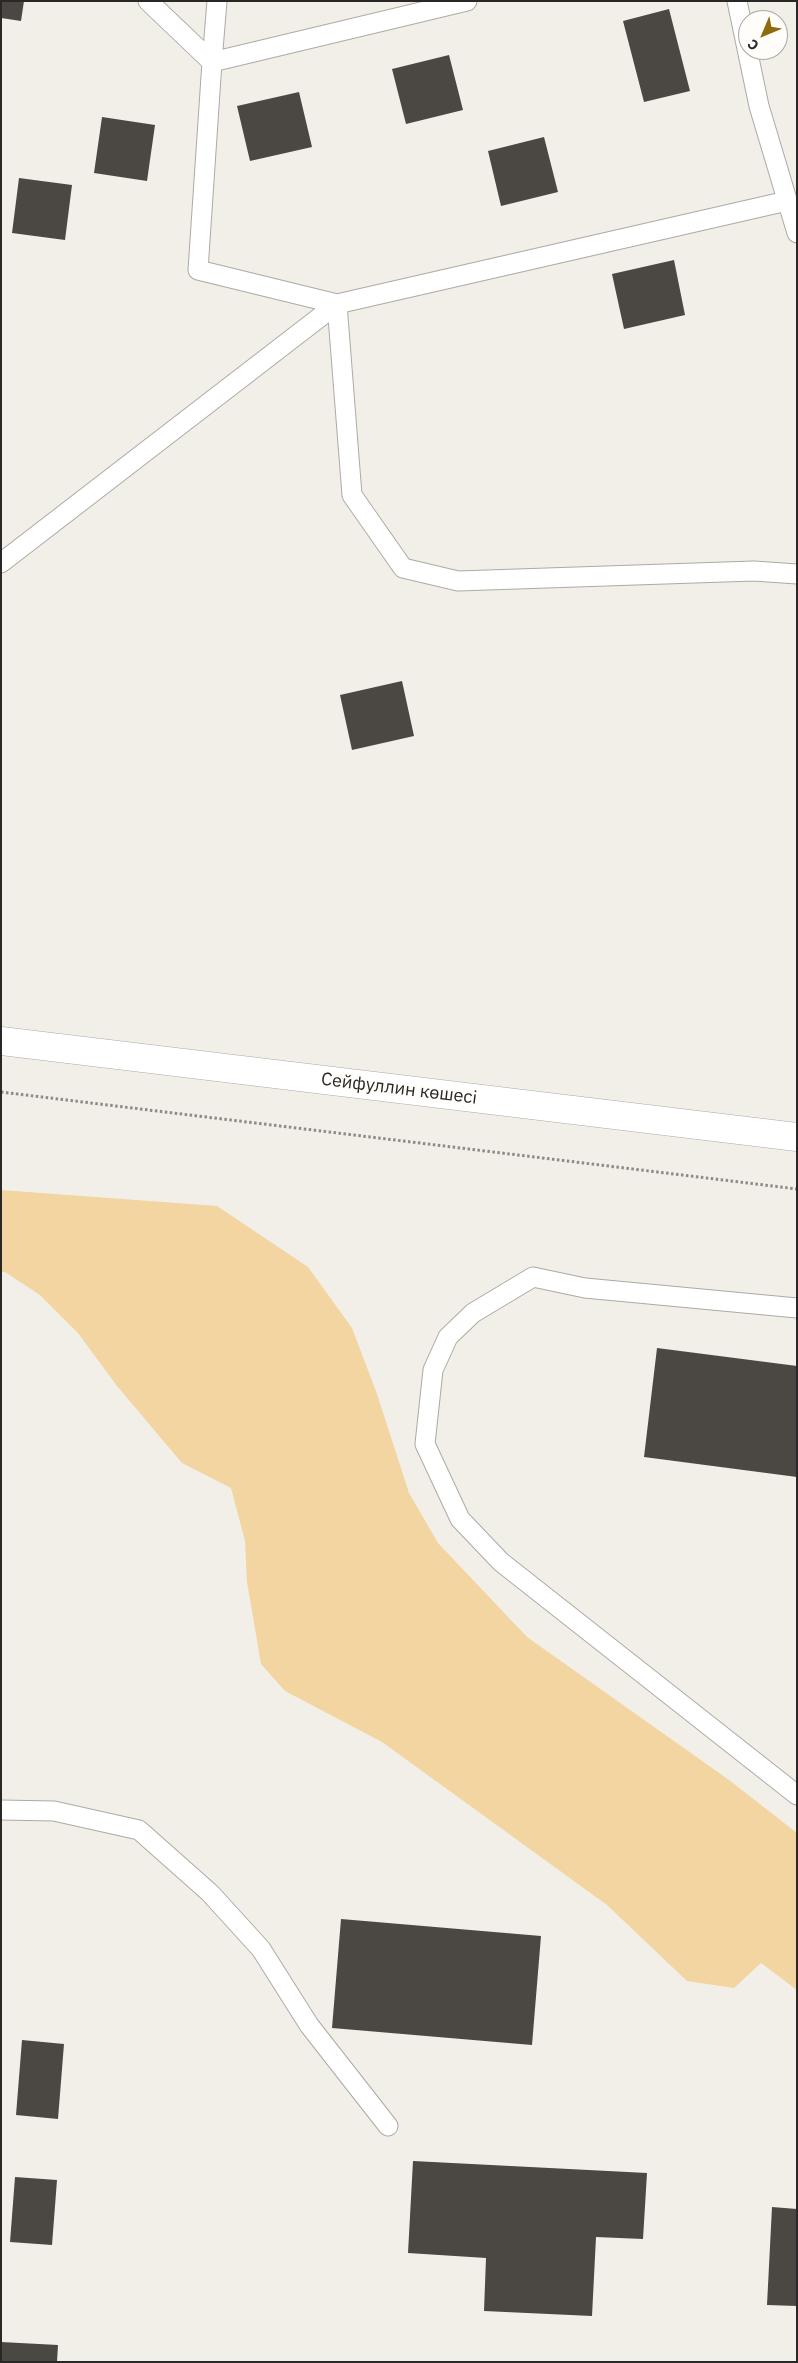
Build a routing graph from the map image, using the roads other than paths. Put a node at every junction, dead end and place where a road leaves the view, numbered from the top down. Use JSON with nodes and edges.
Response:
{"nodes":[{"id":1,"x":148,"y":1,"type":"edge"},
{"id":2,"x":216,"y":1,"type":"edge"},
{"id":3,"x":466,"y":1,"type":"edge"},
{"id":4,"x":737,"y":1,"type":"edge"},
{"id":5,"x":212,"y":62,"type":"junction"},
{"id":6,"x":787,"y":201,"type":"junction"},
{"id":7,"x":797,"y":233,"type":"edge"},
{"id":8,"x":337,"y":304,"type":"junction"},
{"id":9,"x":1,"y":563,"type":"edge"},
{"id":10,"x":797,"y":574,"type":"edge"},
{"id":11,"x":1,"y":1041,"type":"edge"},
{"id":12,"x":797,"y":1138,"type":"edge"},
{"id":13,"x":797,"y":1308,"type":"edge"},
{"id":14,"x":797,"y":1795,"type":"edge"},
{"id":15,"x":1,"y":1810,"type":"edge"},
{"id":16,"x":388,"y":2126,"type":"dead end"}],
"edges":[{"from":1,"to":5,"type":"lane"},
{"from":2,"to":5,"type":"lane"},
{"from":3,"to":5,"type":"lane"},
{"from":4,"to":6,"type":"lane"},
{"from":5,"to":8,"type":"lane"},
{"from":6,"to":7,"type":"lane"},
{"from":6,"to":8,"type":"lane"},
{"from":8,"to":9,"type":"lane"},
{"from":8,"to":10,"type":"lane"},
{"from":11,"to":12,"type":"main road","name":"Сейфуллин көшесі"},
{"from":13,"to":14,"type":"lane"},
{"from":15,"to":16,"type":"lane"}]}
